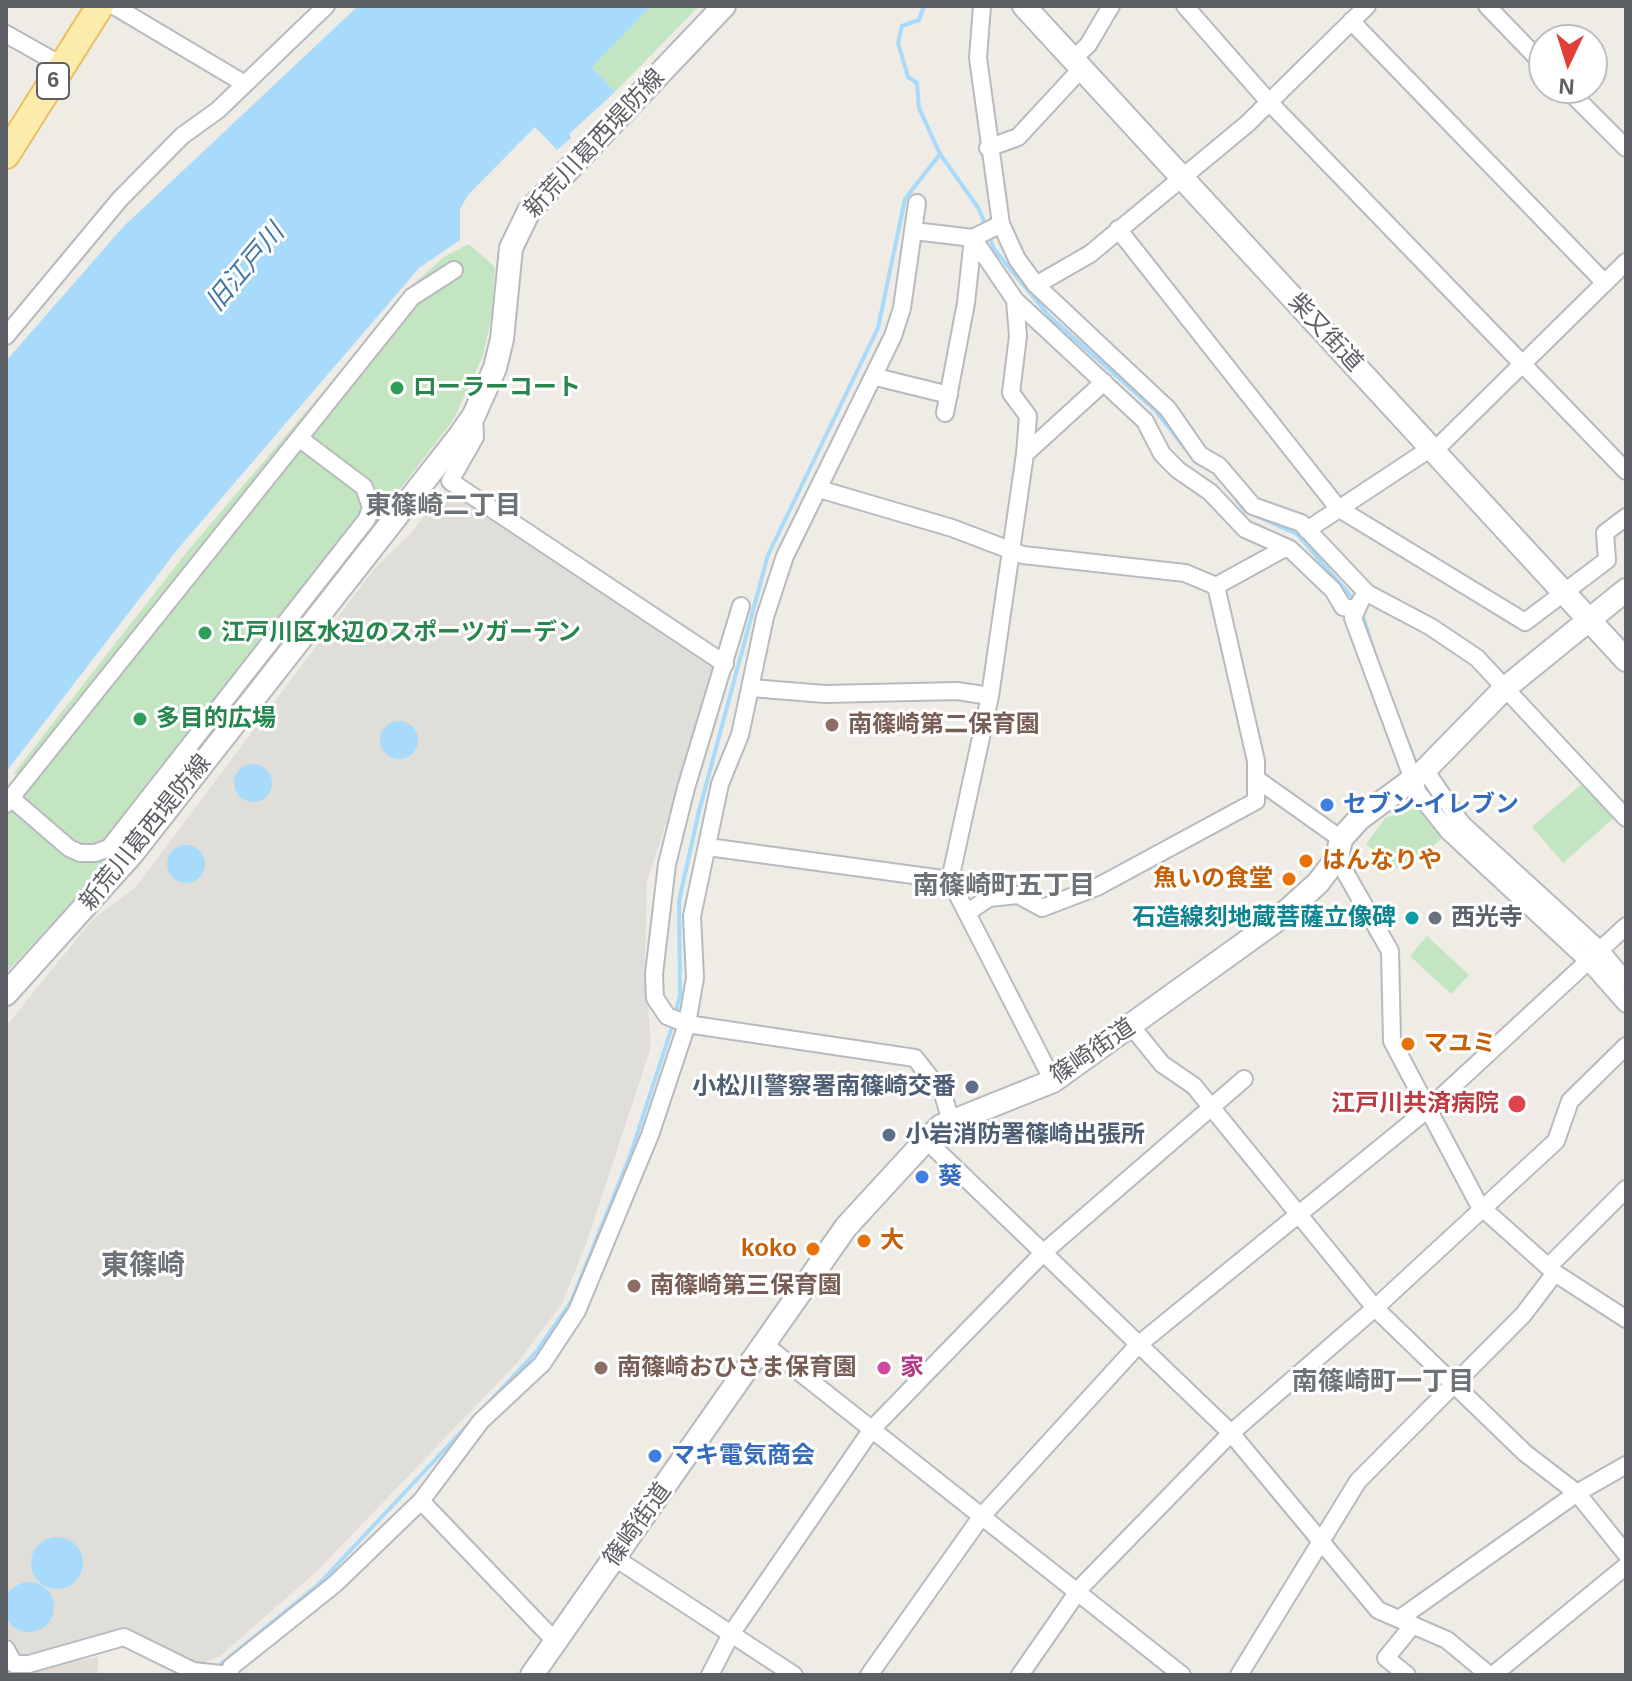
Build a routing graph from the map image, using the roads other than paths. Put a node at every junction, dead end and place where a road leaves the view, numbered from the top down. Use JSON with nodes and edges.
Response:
{"nodes":[{"id":1,"x":100,"y":6,"type":"edge"},
{"id":2,"x":114,"y":6,"type":"edge"},
{"id":3,"x":326,"y":6,"type":"edge"},
{"id":4,"x":724,"y":6,"type":"edge"},
{"id":5,"x":982,"y":6,"type":"edge"},
{"id":6,"x":1024,"y":6,"type":"edge"},
{"id":7,"x":1111,"y":6,"type":"edge"},
{"id":8,"x":1185,"y":6,"type":"edge"},
{"id":9,"x":1367,"y":6,"type":"edge"},
{"id":10,"x":1487,"y":6,"type":"edge"},
{"id":11,"x":1351,"y":21,"type":"junction"},
{"id":12,"x":6,"y":34,"type":"edge"},
{"id":13,"x":1528,"y":48,"type":"edge"},
{"id":14,"x":1077,"y":64,"type":"junction"},
{"id":15,"x":63,"y":66,"type":"junction"},
{"id":16,"x":245,"y":84,"type":"junction"},
{"id":17,"x":1269,"y":102,"type":"junction"},
{"id":18,"x":1582,"y":104,"type":"edge"},
{"id":19,"x":988,"y":148,"type":"junction"},
{"id":20,"x":1626,"y":148,"type":"edge"},
{"id":21,"x":6,"y":155,"type":"edge"},
{"id":22,"x":1182,"y":176,"type":"junction"},
{"id":23,"x":917,"y":203,"type":"dead end"},
{"id":24,"x":1001,"y":224,"type":"junction"},
{"id":25,"x":1118,"y":229,"type":"junction"},
{"id":26,"x":914,"y":231,"type":"junction"},
{"id":27,"x":973,"y":238,"type":"junction"},
{"id":28,"x":1626,"y":262,"type":"edge"},
{"id":29,"x":454,"y":270,"type":"dead end"},
{"id":30,"x":1605,"y":283,"type":"junction"},
{"id":31,"x":1036,"y":285,"type":"junction"},
{"id":32,"x":1015,"y":300,"type":"junction"},
{"id":33,"x":6,"y":336,"type":"edge"},
{"id":34,"x":1523,"y":363,"type":"junction"},
{"id":35,"x":876,"y":377,"type":"junction"},
{"id":36,"x":1104,"y":382,"type":"junction"},
{"id":37,"x":949,"y":395,"type":"junction"},
{"id":38,"x":945,"y":413,"type":"dead end"},
{"id":39,"x":474,"y":415,"type":"junction"},
{"id":40,"x":299,"y":438,"type":"junction"},
{"id":41,"x":1433,"y":450,"type":"junction"},
{"id":42,"x":1025,"y":454,"type":"junction"},
{"id":43,"x":1626,"y":471,"type":"edge"},
{"id":44,"x":819,"y":489,"type":"junction"},
{"id":45,"x":1338,"y":508,"type":"junction"},
{"id":46,"x":1626,"y":517,"type":"edge"},
{"id":47,"x":1307,"y":530,"type":"junction"},
{"id":48,"x":1285,"y":548,"type":"junction"},
{"id":49,"x":1011,"y":550,"type":"junction"},
{"id":50,"x":1216,"y":586,"type":"junction"},
{"id":51,"x":1626,"y":590,"type":"edge"},
{"id":52,"x":1562,"y":592,"type":"junction"},
{"id":53,"x":1367,"y":593,"type":"junction"},
{"id":54,"x":741,"y":606,"type":"dead end"},
{"id":55,"x":1355,"y":609,"type":"junction"},
{"id":56,"x":1588,"y":619,"type":"junction"},
{"id":57,"x":1626,"y":660,"type":"edge"},
{"id":58,"x":725,"y":664,"type":"junction"},
{"id":59,"x":751,"y":688,"type":"junction"},
{"id":60,"x":1504,"y":689,"type":"junction"},
{"id":61,"x":990,"y":696,"type":"junction"},
{"id":62,"x":1420,"y":773,"type":"junction"},
{"id":63,"x":1258,"y":780,"type":"junction"},
{"id":64,"x":8,"y":801,"type":"edge"},
{"id":65,"x":1622,"y":807,"type":"edge"},
{"id":66,"x":708,"y":847,"type":"junction"},
{"id":67,"x":1339,"y":848,"type":"junction"},
{"id":68,"x":950,"y":880,"type":"junction"},
{"id":69,"x":968,"y":912,"type":"junction"},
{"id":70,"x":1626,"y":926,"type":"edge"},
{"id":71,"x":1594,"y":956,"type":"junction"},
{"id":72,"x":1626,"y":981,"type":"edge"},
{"id":73,"x":6,"y":994,"type":"edge"},
{"id":74,"x":1626,"y":1004,"type":"edge"},
{"id":75,"x":687,"y":1024,"type":"junction"},
{"id":76,"x":1132,"y":1027,"type":"junction"},
{"id":77,"x":1626,"y":1046,"type":"edge"},
{"id":78,"x":1244,"y":1079,"type":"dead end"},
{"id":79,"x":1053,"y":1081,"type":"junction"},
{"id":80,"x":1210,"y":1105,"type":"junction"},
{"id":81,"x":1428,"y":1109,"type":"junction"},
{"id":82,"x":951,"y":1122,"type":"junction"},
{"id":83,"x":926,"y":1140,"type":"junction"},
{"id":84,"x":1626,"y":1189,"type":"edge"},
{"id":85,"x":1482,"y":1210,"type":"junction"},
{"id":86,"x":1297,"y":1214,"type":"junction"},
{"id":87,"x":1044,"y":1252,"type":"junction"},
{"id":88,"x":1552,"y":1270,"type":"junction"},
{"id":89,"x":1375,"y":1308,"type":"junction"},
{"id":90,"x":1626,"y":1319,"type":"edge"},
{"id":91,"x":764,"y":1344,"type":"junction"},
{"id":92,"x":1138,"y":1345,"type":"junction"},
{"id":93,"x":1454,"y":1386,"type":"junction"},
{"id":94,"x":872,"y":1429,"type":"junction"},
{"id":95,"x":1231,"y":1433,"type":"junction"},
{"id":96,"x":1626,"y":1465,"type":"edge"},
{"id":97,"x":1577,"y":1493,"type":"junction"},
{"id":98,"x":421,"y":1501,"type":"junction"},
{"id":99,"x":981,"y":1517,"type":"junction"},
{"id":100,"x":1322,"y":1541,"type":"junction"},
{"id":101,"x":1626,"y":1554,"type":"edge"},
{"id":102,"x":615,"y":1558,"type":"junction"},
{"id":103,"x":1626,"y":1566,"type":"edge"},
{"id":104,"x":1077,"y":1592,"type":"junction"},
{"id":105,"x":1406,"y":1622,"type":"junction"},
{"id":106,"x":731,"y":1634,"type":"junction"},
{"id":107,"x":555,"y":1641,"type":"junction"},
{"id":108,"x":10,"y":1663,"type":"edge"},
{"id":109,"x":532,"y":1675,"type":"edge"},
{"id":110,"x":710,"y":1675,"type":"edge"},
{"id":111,"x":794,"y":1675,"type":"edge"},
{"id":112,"x":869,"y":1675,"type":"edge"},
{"id":113,"x":1020,"y":1675,"type":"edge"},
{"id":114,"x":1182,"y":1675,"type":"edge"},
{"id":115,"x":1239,"y":1675,"type":"edge"},
{"id":116,"x":1407,"y":1675,"type":"edge"},
{"id":117,"x":1491,"y":1675,"type":"edge"}],
"edges":[{"from":1,"to":15,"type":"main road","number":"6"},
{"from":2,"to":16,"type":"street"},
{"from":3,"to":16,"type":"street"},
{"from":4,"to":39,"type":"main road","name":"新荒川葛西堤防線"},
{"from":5,"to":19,"type":"street"},
{"from":6,"to":14,"type":"main road","name":"柴又街道"},
{"from":7,"to":14,"type":"street"},
{"from":8,"to":17,"type":"street"},
{"from":9,"to":11,"type":"street"},
{"from":10,"to":13,"type":"street"},
{"from":11,"to":17,"type":"street"},
{"from":11,"to":30,"type":"street"},
{"from":12,"to":15,"type":"street"},
{"from":14,"to":19,"type":"street"},
{"from":14,"to":22,"type":"main road","name":"柴又街道"},
{"from":15,"to":21,"type":"main road","number":"6"},
{"from":16,"to":33,"type":"street"},
{"from":17,"to":22,"type":"street"},
{"from":17,"to":34,"type":"street"},
{"from":18,"to":20,"type":"street"},
{"from":19,"to":24,"type":"street"},
{"from":22,"to":25,"type":"street"},
{"from":22,"to":41,"type":"main road","name":"柴又街道"},
{"from":23,"to":26,"type":"street"},
{"from":24,"to":27,"type":"street"},
{"from":24,"to":31,"type":"street"},
{"from":25,"to":31,"type":"street"},
{"from":25,"to":45,"type":"street"},
{"from":26,"to":27,"type":"street"},
{"from":26,"to":35,"type":"street"},
{"from":27,"to":32,"type":"street"},
{"from":27,"to":37,"type":"street"},
{"from":28,"to":30,"type":"street"},
{"from":29,"to":40,"type":"street"},
{"from":30,"to":34,"type":"street"},
{"from":31,"to":47,"type":"street"},
{"from":32,"to":36,"type":"street"},
{"from":32,"to":42,"type":"street"},
{"from":34,"to":41,"type":"street"},
{"from":34,"to":43,"type":"street"},
{"from":35,"to":37,"type":"street"},
{"from":35,"to":44,"type":"street"},
{"from":36,"to":42,"type":"street"},
{"from":36,"to":48,"type":"street"},
{"from":37,"to":38,"type":"street"},
{"from":39,"to":58,"type":"street"},
{"from":39,"to":73,"type":"main road","name":"新荒川葛西堤防線"},
{"from":40,"to":64,"type":"street"},
{"from":40,"to":64,"type":"street"},
{"from":41,"to":45,"type":"street"},
{"from":41,"to":52,"type":"main road","name":"柴又街道"},
{"from":42,"to":49,"type":"street"},
{"from":44,"to":49,"type":"street"},
{"from":44,"to":59,"type":"street"},
{"from":45,"to":47,"type":"street"},
{"from":45,"to":52,"type":"street"},
{"from":46,"to":52,"type":"street"},
{"from":47,"to":53,"type":"street"},
{"from":48,"to":50,"type":"street"},
{"from":48,"to":55,"type":"street"},
{"from":49,"to":50,"type":"street"},
{"from":49,"to":61,"type":"street"},
{"from":50,"to":63,"type":"street"},
{"from":51,"to":56,"type":"main road","name":"篠崎街道"},
{"from":52,"to":56,"type":"main road","name":"柴又街道"},
{"from":53,"to":55,"type":"street"},
{"from":53,"to":60,"type":"street"},
{"from":54,"to":58,"type":"street"},
{"from":55,"to":62,"type":"street"},
{"from":56,"to":57,"type":"main road","name":"柴又街道"},
{"from":56,"to":60,"type":"main road","name":"篠崎街道"},
{"from":58,"to":75,"type":"street"},
{"from":59,"to":61,"type":"street"},
{"from":59,"to":66,"type":"street"},
{"from":60,"to":62,"type":"main road","name":"篠崎街道"},
{"from":60,"to":65,"type":"street"},
{"from":61,"to":68,"type":"street"},
{"from":62,"to":67,"type":"main road","name":"篠崎街道"},
{"from":62,"to":71,"type":"street"},
{"from":63,"to":67,"type":"street"},
{"from":63,"to":69,"type":"street"},
{"from":66,"to":68,"type":"street"},
{"from":66,"to":75,"type":"street"},
{"from":67,"to":76,"type":"main road","name":"篠崎街道"},
{"from":67,"to":81,"type":"street"},
{"from":68,"to":69,"type":"street"},
{"from":69,"to":79,"type":"street"},
{"from":70,"to":71,"type":"street"},
{"from":71,"to":72,"type":"street"},
{"from":71,"to":74,"type":"street"},
{"from":71,"to":81,"type":"street"},
{"from":75,"to":82,"type":"street"},
{"from":75,"to":98,"type":"street"},
{"from":76,"to":79,"type":"main road","name":"篠崎街道"},
{"from":76,"to":80,"type":"street"},
{"from":77,"to":85,"type":"street"},
{"from":78,"to":80,"type":"street"},
{"from":79,"to":82,"type":"main road","name":"篠崎街道"},
{"from":80,"to":86,"type":"street"},
{"from":80,"to":87,"type":"street"},
{"from":81,"to":85,"type":"street"},
{"from":81,"to":86,"type":"street"},
{"from":82,"to":83,"type":"main road","name":"篠崎街道"},
{"from":83,"to":87,"type":"street"},
{"from":83,"to":91,"type":"main road","name":"篠崎街道"},
{"from":84,"to":88,"type":"street"},
{"from":85,"to":88,"type":"street"},
{"from":85,"to":89,"type":"street"},
{"from":86,"to":89,"type":"street"},
{"from":86,"to":92,"type":"street"},
{"from":87,"to":92,"type":"street"},
{"from":87,"to":94,"type":"street"},
{"from":88,"to":90,"type":"street"},
{"from":88,"to":93,"type":"street"},
{"from":89,"to":93,"type":"street"},
{"from":89,"to":95,"type":"street"},
{"from":91,"to":94,"type":"street"},
{"from":91,"to":102,"type":"main road","name":"篠崎街道"},
{"from":92,"to":95,"type":"street"},
{"from":92,"to":99,"type":"street"},
{"from":93,"to":97,"type":"street"},
{"from":93,"to":100,"type":"street"},
{"from":94,"to":99,"type":"street"},
{"from":94,"to":106,"type":"street"},
{"from":95,"to":100,"type":"street"},
{"from":95,"to":104,"type":"street"},
{"from":96,"to":97,"type":"street"},
{"from":97,"to":101,"type":"street"},
{"from":97,"to":105,"type":"street"},
{"from":98,"to":107,"type":"street"},
{"from":98,"to":108,"type":"street"},
{"from":99,"to":104,"type":"street"},
{"from":99,"to":112,"type":"street"},
{"from":100,"to":105,"type":"street"},
{"from":100,"to":115,"type":"street"},
{"from":102,"to":106,"type":"street"},
{"from":102,"to":107,"type":"main road","name":"篠崎街道"},
{"from":103,"to":117,"type":"street"},
{"from":104,"to":113,"type":"street"},
{"from":104,"to":114,"type":"street"},
{"from":105,"to":116,"type":"street"},
{"from":105,"to":117,"type":"street"},
{"from":106,"to":110,"type":"street"},
{"from":106,"to":111,"type":"street"},
{"from":107,"to":109,"type":"main road","name":"篠崎街道"}]}
